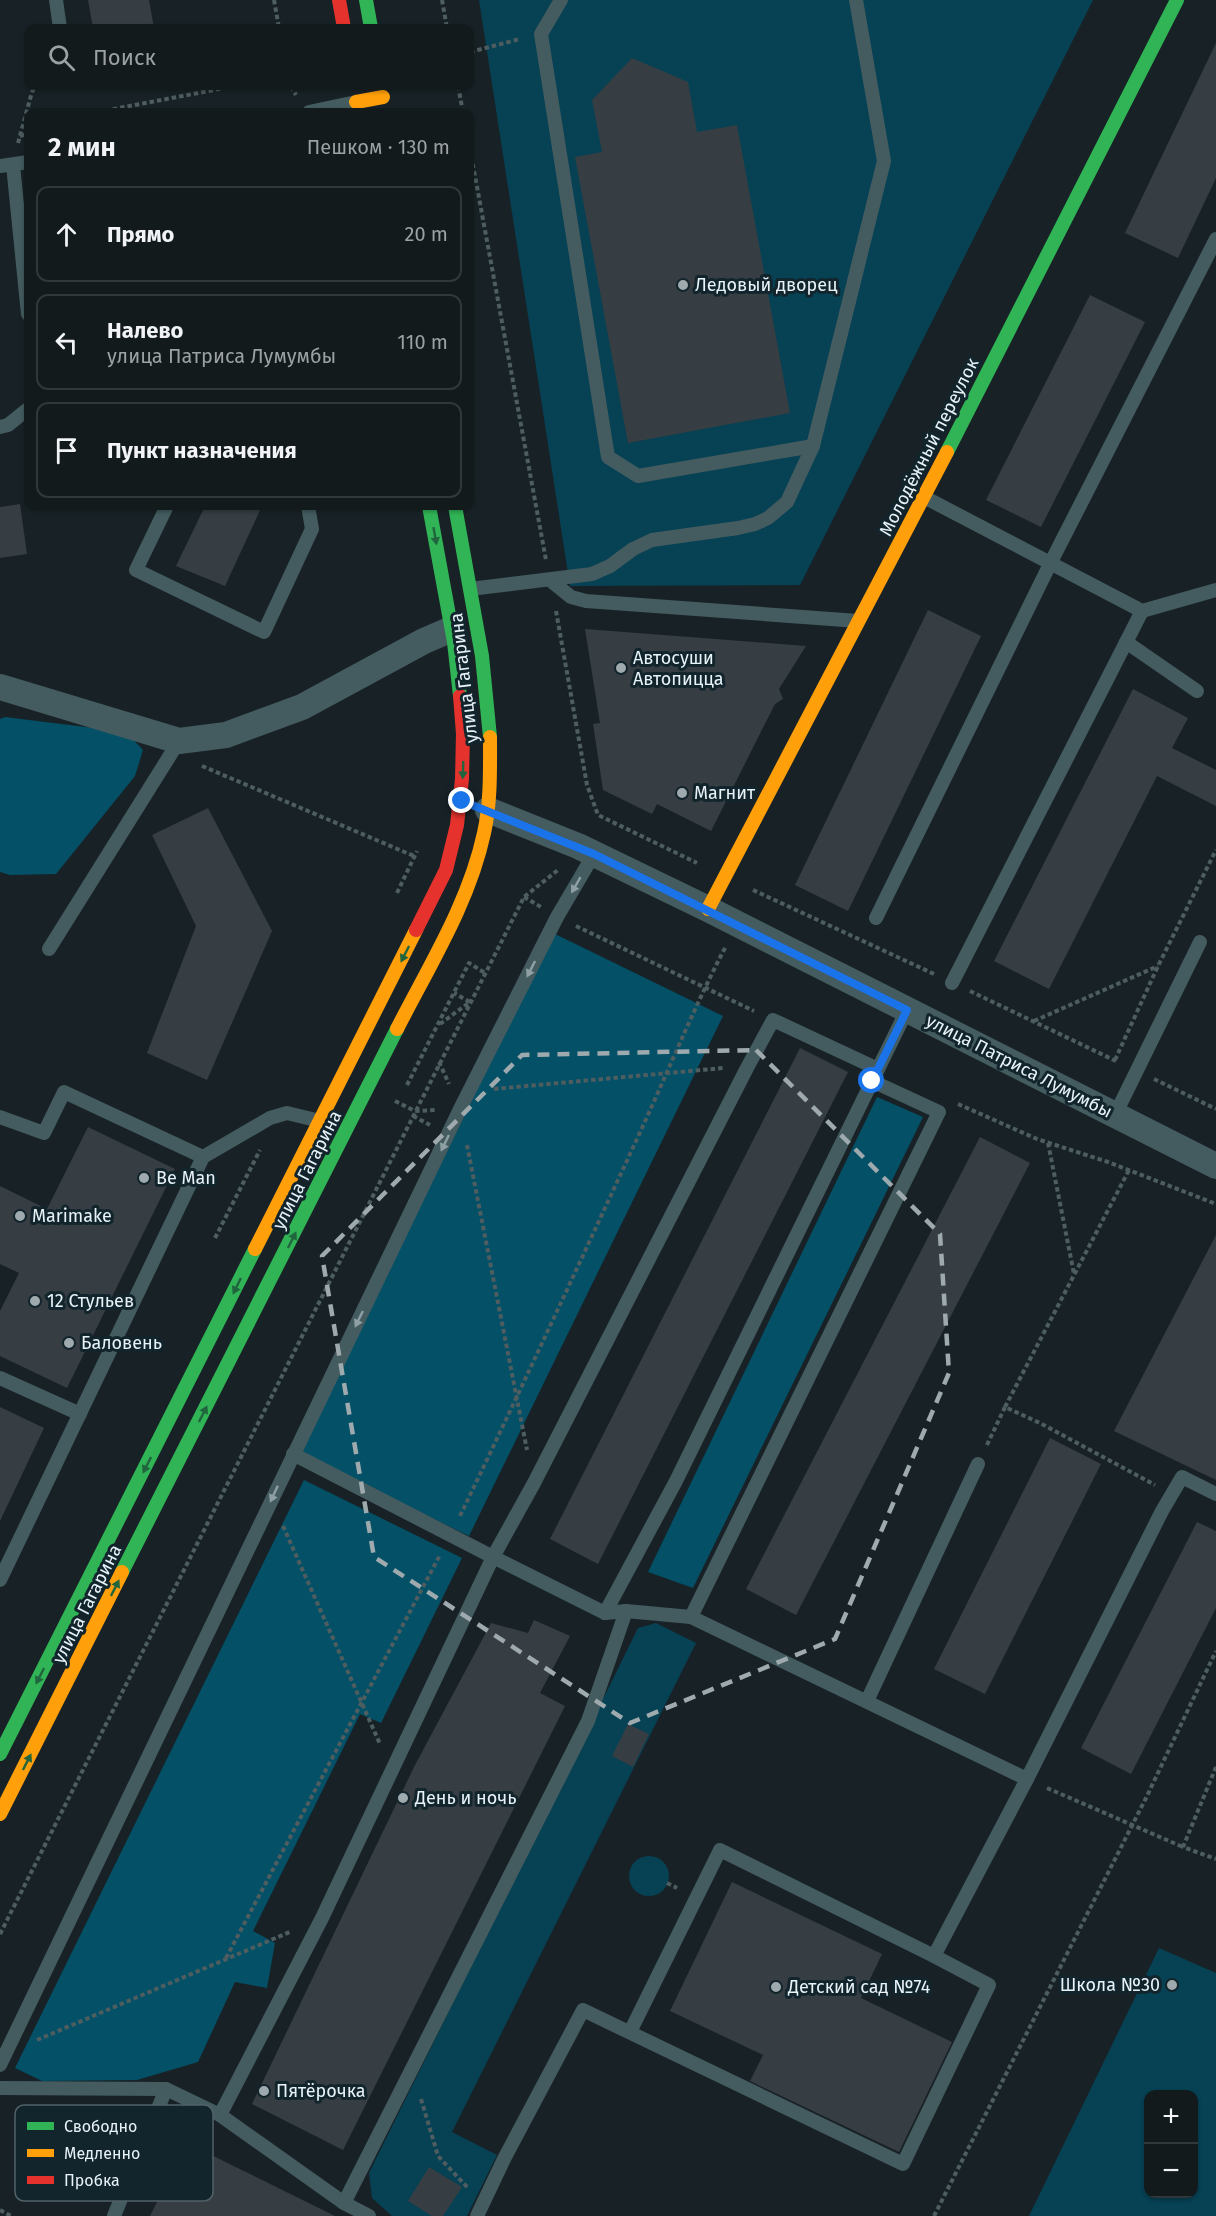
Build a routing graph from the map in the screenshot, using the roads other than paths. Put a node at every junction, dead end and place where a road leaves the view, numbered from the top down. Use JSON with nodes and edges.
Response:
{"nodes":[{"id":1,"x":56,"y":0,"type":"edge"},
{"id":2,"x":339,"y":0,"type":"edge"},
{"id":3,"x":366,"y":0,"type":"edge"},
{"id":4,"x":561,"y":0,"type":"edge"},
{"id":5,"x":856,"y":0,"type":"edge"},
{"id":6,"x":1177,"y":0,"type":"edge"},
{"id":7,"x":59,"y":24,"type":"edge"},
{"id":8,"x":343,"y":24,"type":"edge"},
{"id":9,"x":370,"y":24,"type":"edge"},
{"id":10,"x":355,"y":90,"type":"edge"},
{"id":11,"x":382,"y":91,"type":"edge"},
{"id":12,"x":357,"y":107,"type":"edge"},
{"id":13,"x":385,"y":108,"type":"edge"},
{"id":14,"x":24,"y":163,"type":"edge"},
{"id":15,"x":6,"y":166,"type":"edge"},
{"id":16,"x":1216,"y":238,"type":"edge"},
{"id":17,"x":24,"y":287,"type":"edge"},
{"id":18,"x":24,"y":412,"type":"edge"},
{"id":19,"x":0,"y":427,"type":"edge"},
{"id":20,"x":813,"y":446,"type":"junction"},
{"id":21,"x":924,"y":496,"type":"junction"},
{"id":22,"x":165,"y":510,"type":"edge"},
{"id":23,"x":309,"y":510,"type":"edge"},
{"id":24,"x":430,"y":510,"type":"edge"},
{"id":25,"x":457,"y":510,"type":"edge"},
{"id":26,"x":1051,"y":562,"type":"junction"},
{"id":27,"x":549,"y":574,"type":"junction"},
{"id":28,"x":470,"y":589,"type":"junction"},
{"id":29,"x":1216,"y":590,"type":"edge"},
{"id":30,"x":1142,"y":611,"type":"junction"},
{"id":31,"x":858,"y":621,"type":"junction"},
{"id":32,"x":452,"y":629,"type":"junction"},
{"id":33,"x":1126,"y":642,"type":"junction"},
{"id":34,"x":0,"y":687,"type":"edge"},
{"id":35,"x":1197,"y":691,"type":"dead end"},
{"id":36,"x":175,"y":747,"type":"junction"},
{"id":37,"x":462,"y":801,"type":"junction"},
{"id":38,"x":488,"y":810,"type":"junction"},
{"id":39,"x":594,"y":854,"type":"junction"},
{"id":40,"x":708,"y":909,"type":"junction"},
{"id":41,"x":876,"y":918,"type":"dead end"},
{"id":42,"x":1200,"y":942,"type":"dead end"},
{"id":43,"x":49,"y":949,"type":"dead end"},
{"id":44,"x":952,"y":983,"type":"road end"},
{"id":45,"x":907,"y":1010,"type":"junction"},
{"id":46,"x":875,"y":1075,"type":"junction"},
{"id":47,"x":1116,"y":1115,"type":"junction"},
{"id":48,"x":0,"y":1117,"type":"edge"},
{"id":49,"x":320,"y":1121,"type":"junction"},
{"id":50,"x":203,"y":1157,"type":"junction"},
{"id":51,"x":1216,"y":1166,"type":"edge"},
{"id":52,"x":0,"y":1378,"type":"edge"},
{"id":53,"x":80,"y":1414,"type":"junction"},
{"id":54,"x":293,"y":1454,"type":"junction"},
{"id":55,"x":978,"y":1464,"type":"road end"},
{"id":56,"x":1216,"y":1494,"type":"edge"},
{"id":57,"x":493,"y":1557,"type":"junction"},
{"id":58,"x":0,"y":1580,"type":"edge"},
{"id":59,"x":626,"y":1611,"type":"junction"},
{"id":60,"x":605,"y":1613,"type":"junction"},
{"id":61,"x":692,"y":1617,"type":"junction"},
{"id":62,"x":867,"y":1701,"type":"junction"},
{"id":63,"x":0,"y":1754,"type":"edge"},
{"id":64,"x":1027,"y":1779,"type":"junction"},
{"id":65,"x":0,"y":1814,"type":"edge"},
{"id":66,"x":934,"y":1956,"type":"junction"},
{"id":67,"x":630,"y":2032,"type":"junction"},
{"id":68,"x":3,"y":2059,"type":"edge"},
{"id":69,"x":0,"y":2088,"type":"edge"},
{"id":70,"x":166,"y":2089,"type":"junction"},
{"id":71,"x":159,"y":2105,"type":"edge"},
{"id":72,"x":199,"y":2105,"type":"edge"},
{"id":73,"x":213,"y":2112,"type":"edge"},
{"id":74,"x":220,"y":2115,"type":"junction"},
{"id":75,"x":120,"y":2201,"type":"edge"},
{"id":76,"x":344,"y":2203,"type":"junction"},
{"id":77,"x":480,"y":2210,"type":"edge"},
{"id":78,"x":114,"y":2216,"type":"edge"},
{"id":79,"x":369,"y":2216,"type":"edge"}],
"edges":[{"from":1,"to":7,"type":"lane"},
{"from":2,"to":8,"type":"main road"},
{"from":3,"to":9,"type":"main road"},
{"from":4,"to":20,"type":"lane"},
{"from":5,"to":20,"type":"lane"},
{"from":6,"to":21,"type":"main road","name":"Молодёжный переулок"},
{"from":10,"to":12,"type":"main road"},
{"from":11,"to":12,"type":"main road"},
{"from":11,"to":13,"type":"main road"},
{"from":14,"to":15,"type":"lane"},
{"from":15,"to":17,"type":"lane"},
{"from":16,"to":26,"type":"lane"},
{"from":18,"to":19,"type":"lane"},
{"from":20,"to":27,"type":"lane"},
{"from":21,"to":26,"type":"lane"},
{"from":21,"to":31,"type":"main road","name":"Молодёжный переулок"},
{"from":22,"to":23,"type":"lane"},
{"from":24,"to":32,"type":"main road","name":"улица Гагарина","one_way":true},
{"from":25,"to":28,"type":"main road","name":"улица Гагарина"},
{"from":26,"to":30,"type":"lane"},
{"from":26,"to":41,"type":"lane"},
{"from":27,"to":28,"type":"lane"},
{"from":27,"to":31,"type":"lane"},
{"from":28,"to":38,"type":"main road","name":"улица Гагарина"},
{"from":29,"to":30,"type":"lane"},
{"from":30,"to":33,"type":"lane"},
{"from":31,"to":40,"type":"main road","name":"Молодёжный переулок"},
{"from":32,"to":36,"type":"street"},
{"from":32,"to":37,"type":"main road","name":"улица Гагарина","one_way":true},
{"from":33,"to":35,"type":"lane"},
{"from":33,"to":44,"type":"lane"},
{"from":34,"to":36,"type":"street"},
{"from":36,"to":43,"type":"lane"},
{"from":37,"to":38,"type":"main road","name":"улица Патриса Лумумбы"},
{"from":37,"to":49,"type":"main road","name":"улица Гагарина","one_way":true},
{"from":38,"to":39,"type":"street","name":"улица Патриса Лумумбы"},
{"from":65,"to":38,"type":"main road","name":"улица Гагарина","one_way":true},
{"from":39,"to":40,"type":"street","name":"улица Патриса Лумумбы"},
{"from":39,"to":54,"type":"lane","one_way":true},
{"from":40,"to":45,"type":"street","name":"улица Патриса Лумумбы"},
{"from":42,"to":47,"type":"lane"},
{"from":45,"to":46,"type":"lane"},
{"from":45,"to":47,"type":"street","name":"улица Патриса Лумумбы"},
{"from":46,"to":57,"type":"lane"},
{"from":46,"to":60,"type":"lane"},
{"from":46,"to":61,"type":"lane"},
{"from":47,"to":51,"type":"street","name":"улица Патриса Лумумбы"},
{"from":48,"to":50,"type":"lane"},
{"from":49,"to":50,"type":"lane"},
{"from":49,"to":63,"type":"main road","name":"улица Гагарина","one_way":true},
{"from":50,"to":53,"type":"lane"},
{"from":52,"to":53,"type":"lane"},
{"from":53,"to":58,"type":"lane"},
{"from":54,"to":57,"type":"lane"},
{"from":54,"to":68,"type":"lane","one_way":true},
{"from":55,"to":62,"type":"lane"},
{"from":56,"to":64,"type":"lane"},
{"from":57,"to":60,"type":"lane"},
{"from":57,"to":74,"type":"lane"},
{"from":59,"to":60,"type":"lane"},
{"from":59,"to":61,"type":"lane"},
{"from":59,"to":76,"type":"lane"},
{"from":61,"to":62,"type":"lane"},
{"from":62,"to":64,"type":"lane"},
{"from":64,"to":66,"type":"lane"},
{"from":66,"to":67,"type":"lane"},
{"from":66,"to":67,"type":"lane"},
{"from":67,"to":77,"type":"lane"},
{"from":69,"to":70,"type":"lane"},
{"from":70,"to":71,"type":"lane"},
{"from":70,"to":72,"type":"lane"},
{"from":73,"to":74,"type":"lane"},
{"from":74,"to":76,"type":"lane"},
{"from":75,"to":78,"type":"lane"},
{"from":76,"to":79,"type":"lane"}]}
